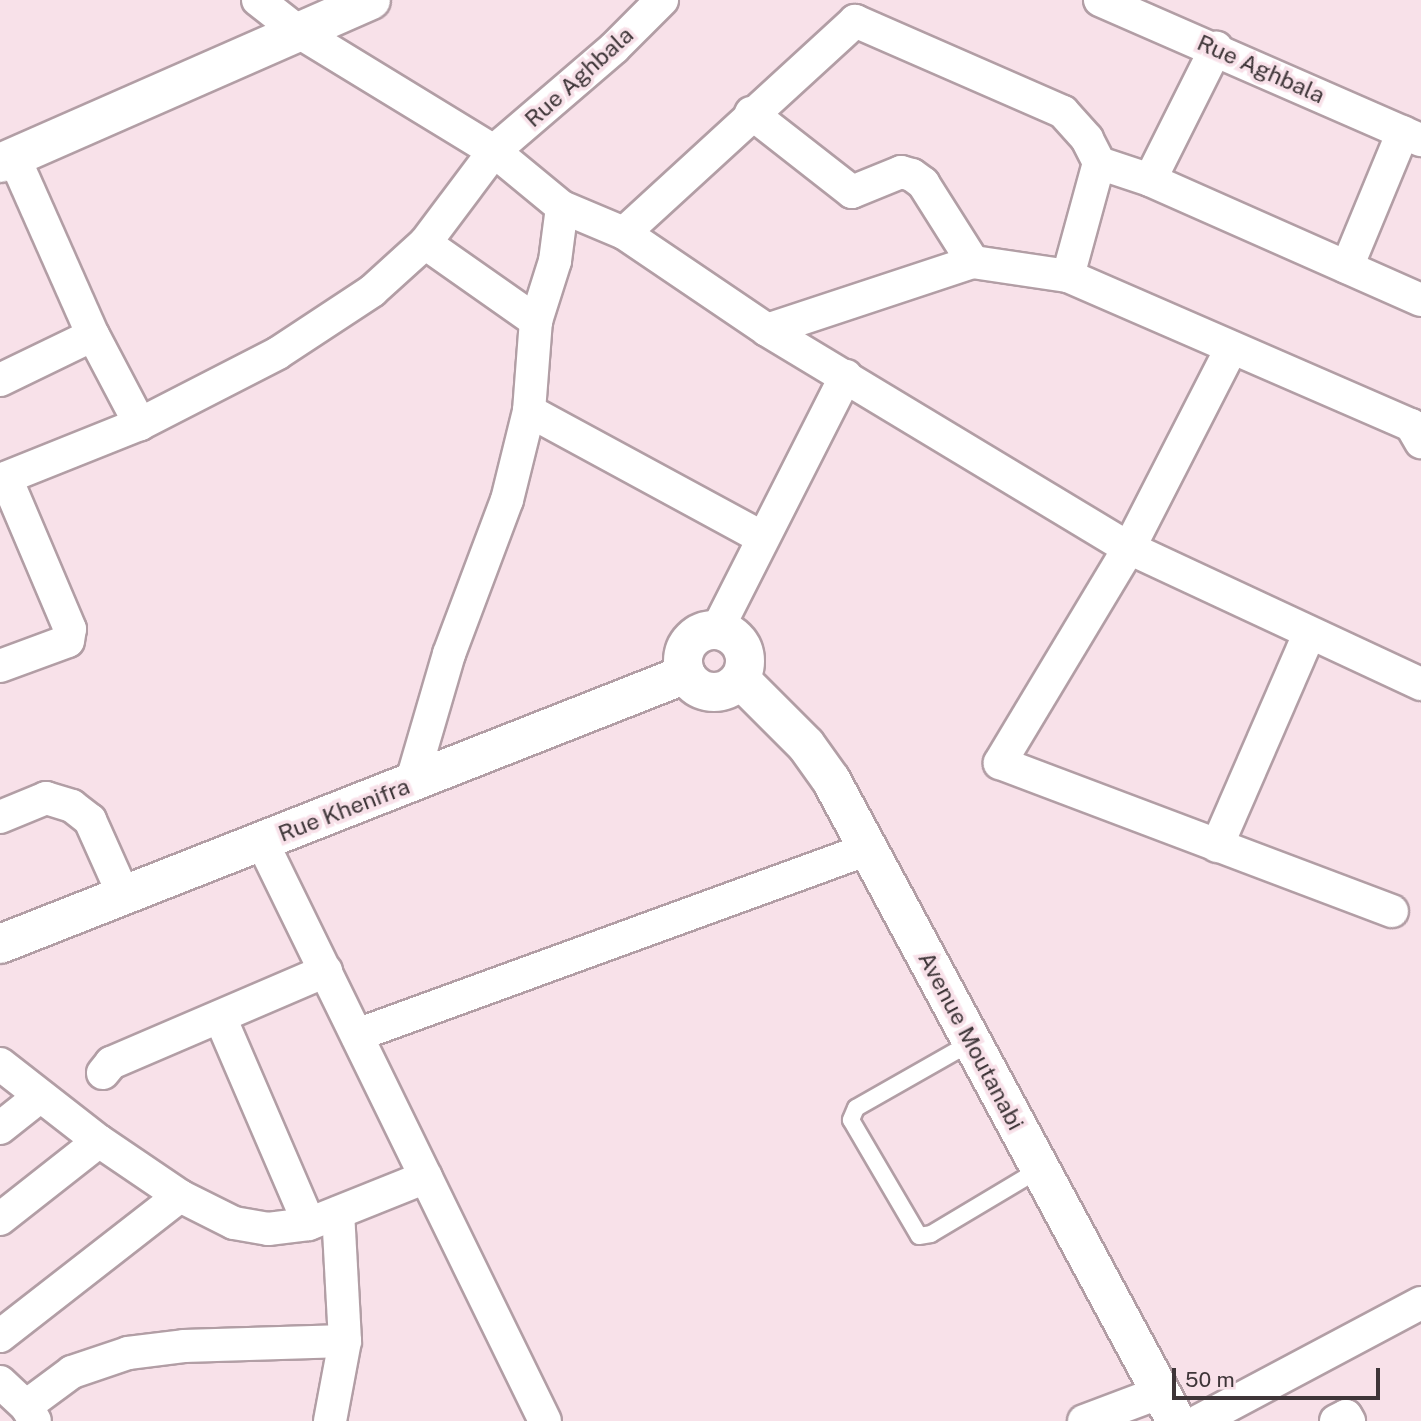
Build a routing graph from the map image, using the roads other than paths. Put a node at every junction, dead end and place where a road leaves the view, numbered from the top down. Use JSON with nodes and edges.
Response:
{"nodes":[{"id":1,"x":258,"y":0,"type":"edge"},
{"id":2,"x":370,"y":0,"type":"edge"},
{"id":3,"x":662,"y":0,"type":"edge"},
{"id":4,"x":1100,"y":0,"type":"edge"},
{"id":5,"x":846,"y":11,"type":"edge"},
{"id":6,"x":299,"y":32,"type":"junction"},
{"id":7,"x":1216,"y":48,"type":"junction"},
{"id":8,"x":751,"y":113,"type":"junction"},
{"id":9,"x":1412,"y":136,"type":"edge"},
{"id":10,"x":494,"y":151,"type":"junction"},
{"id":11,"x":7,"y":160,"type":"edge"},
{"id":12,"x":1099,"y":163,"type":"junction"},
{"id":13,"x":1150,"y":180,"type":"junction"},
{"id":14,"x":562,"y":207,"type":"junction"},
{"id":15,"x":624,"y":233,"type":"junction"},
{"id":16,"x":425,"y":243,"type":"junction"},
{"id":17,"x":973,"y":262,"type":"junction"},
{"id":18,"x":1347,"y":267,"type":"junction"},
{"id":19,"x":1068,"y":276,"type":"junction"},
{"id":20,"x":1421,"y":300,"type":"edge"},
{"id":21,"x":536,"y":321,"type":"junction"},
{"id":22,"x":767,"y":330,"type":"junction"},
{"id":23,"x":93,"y":335,"type":"junction"},
{"id":24,"x":1231,"y":349,"type":"junction"},
{"id":25,"x":846,"y":376,"type":"junction"},
{"id":26,"x":0,"y":380,"type":"edge"},
{"id":27,"x":529,"y":411,"type":"junction"},
{"id":28,"x":140,"y":424,"type":"junction"},
{"id":29,"x":1418,"y":431,"type":"edge"},
{"id":30,"x":3,"y":479,"type":"edge"},
{"id":31,"x":763,"y":538,"type":"junction"},
{"id":32,"x":1129,"y":548,"type":"junction"},
{"id":33,"x":718,"y":630,"type":"junction"},
{"id":34,"x":1309,"y":634,"type":"junction"},
{"id":35,"x":0,"y":666,"type":"edge"},
{"id":36,"x":686,"y":674,"type":"junction"},
{"id":37,"x":740,"y":679,"type":"junction"},
{"id":38,"x":1421,"y":684,"type":"edge"},
{"id":39,"x":411,"y":784,"type":"junction"},
{"id":40,"x":0,"y":817,"type":"edge"},
{"id":41,"x":262,"y":842,"type":"junction"},
{"id":42,"x":1217,"y":846,"type":"junction"},
{"id":43,"x":868,"y":849,"type":"junction"},
{"id":44,"x":124,"y":896,"type":"junction"},
{"id":45,"x":1392,"y":911,"type":"dead end"},
{"id":46,"x":0,"y":944,"type":"edge"},
{"id":47,"x":326,"y":971,"type":"junction"},
{"id":48,"x":220,"y":1017,"type":"junction"},
{"id":49,"x":357,"y":1035,"type":"junction"},
{"id":50,"x":972,"y":1042,"type":"junction"},
{"id":51,"x":0,"y":1064,"type":"edge"},
{"id":52,"x":103,"y":1073,"type":"dead end"},
{"id":53,"x":39,"y":1097,"type":"junction"},
{"id":54,"x":0,"y":1128,"type":"edge"},
{"id":55,"x":99,"y":1141,"type":"junction"},
{"id":56,"x":1040,"y":1169,"type":"junction"},
{"id":57,"x":426,"y":1177,"type":"junction"},
{"id":58,"x":180,"y":1196,"type":"junction"},
{"id":59,"x":338,"y":1213,"type":"junction"},
{"id":60,"x":0,"y":1219,"type":"edge"},
{"id":61,"x":309,"y":1224,"type":"junction"},
{"id":62,"x":1421,"y":1303,"type":"edge"},
{"id":63,"x":0,"y":1336,"type":"edge"},
{"id":64,"x":345,"y":1341,"type":"junction"},
{"id":65,"x":0,"y":1382,"type":"edge"},
{"id":66,"x":1168,"y":1406,"type":"edge"},
{"id":67,"x":31,"y":1413,"type":"edge"},
{"id":68,"x":330,"y":1421,"type":"edge"},
{"id":69,"x":545,"y":1421,"type":"edge"},
{"id":70,"x":1084,"y":1421,"type":"edge"},
{"id":71,"x":1199,"y":1421,"type":"edge"},
{"id":72,"x":1336,"y":1421,"type":"edge"},
{"id":73,"x":1349,"y":1421,"type":"edge"}],
"edges":[{"from":1,"to":6,"type":"street"},
{"from":2,"to":6,"type":"street"},
{"from":3,"to":10,"type":"street","name":"Rue Aghbala"},
{"from":4,"to":7,"type":"street","name":"Rue Aghbala"},
{"from":5,"to":8,"type":"street"},
{"from":5,"to":12,"type":"street"},
{"from":6,"to":10,"type":"street"},
{"from":6,"to":11,"type":"street"},
{"from":7,"to":9,"type":"street","name":"Rue Aghbala"},
{"from":7,"to":13,"type":"street"},
{"from":8,"to":15,"type":"street"},
{"from":8,"to":17,"type":"street"},
{"from":9,"to":18,"type":"street"},
{"from":10,"to":14,"type":"street"},
{"from":10,"to":16,"type":"street","name":"Rue Aghbala"},
{"from":11,"to":23,"type":"street"},
{"from":12,"to":13,"type":"street"},
{"from":12,"to":19,"type":"street"},
{"from":13,"to":18,"type":"street"},
{"from":14,"to":15,"type":"street"},
{"from":14,"to":21,"type":"street"},
{"from":15,"to":22,"type":"street"},
{"from":16,"to":21,"type":"street"},
{"from":16,"to":28,"type":"street","name":"Rue Aghbala"},
{"from":17,"to":19,"type":"street"},
{"from":17,"to":22,"type":"street"},
{"from":18,"to":20,"type":"street"},
{"from":19,"to":24,"type":"street"},
{"from":21,"to":27,"type":"street"},
{"from":22,"to":25,"type":"street"},
{"from":23,"to":26,"type":"street"},
{"from":23,"to":28,"type":"street"},
{"from":24,"to":29,"type":"street"},
{"from":24,"to":32,"type":"street"},
{"from":25,"to":31,"type":"street"},
{"from":25,"to":32,"type":"street"},
{"from":27,"to":31,"type":"street"},
{"from":27,"to":39,"type":"street"},
{"from":28,"to":30,"type":"street","name":"Rue Aghbala"},
{"from":30,"to":35,"type":"street"},
{"from":31,"to":33,"type":"street"},
{"from":32,"to":34,"type":"street"},
{"from":32,"to":42,"type":"street"},
{"from":33,"to":36,"type":"street"},
{"from":33,"to":37,"type":"street"},
{"from":34,"to":38,"type":"street"},
{"from":34,"to":42,"type":"street"},
{"from":36,"to":37,"type":"street"},
{"from":36,"to":39,"type":"street","name":"Rue Khenifra"},
{"from":37,"to":43,"type":"street","name":"Avenue Moutanabi"},
{"from":39,"to":41,"type":"street","name":"Rue Khenifra"},
{"from":40,"to":44,"type":"street"},
{"from":41,"to":44,"type":"street","name":"Rue Khenifra"},
{"from":41,"to":47,"type":"street"},
{"from":42,"to":45,"type":"street"},
{"from":43,"to":49,"type":"street"},
{"from":43,"to":50,"type":"street","name":"Avenue Moutanabi"},
{"from":44,"to":46,"type":"street","name":"Rue Khenifra"},
{"from":47,"to":48,"type":"street"},
{"from":47,"to":49,"type":"street"},
{"from":48,"to":52,"type":"street"},
{"from":48,"to":61,"type":"street"},
{"from":49,"to":57,"type":"street"},
{"from":50,"to":56,"type":"street","name":"Avenue Moutanabi"},
{"from":50,"to":56,"type":"lane"},
{"from":51,"to":53,"type":"street"},
{"from":53,"to":54,"type":"street"},
{"from":53,"to":55,"type":"street"},
{"from":55,"to":58,"type":"street"},
{"from":55,"to":60,"type":"street"},
{"from":56,"to":66,"type":"street","name":"Avenue Moutanabi"},
{"from":57,"to":59,"type":"street"},
{"from":57,"to":69,"type":"street"},
{"from":58,"to":61,"type":"street"},
{"from":58,"to":63,"type":"street"},
{"from":59,"to":61,"type":"street"},
{"from":59,"to":64,"type":"street"},
{"from":62,"to":71,"type":"street"},
{"from":64,"to":67,"type":"street"},
{"from":64,"to":68,"type":"street"},
{"from":65,"to":67,"type":"street"},
{"from":66,"to":70,"type":"street"},
{"from":72,"to":73,"type":"street"}]}
